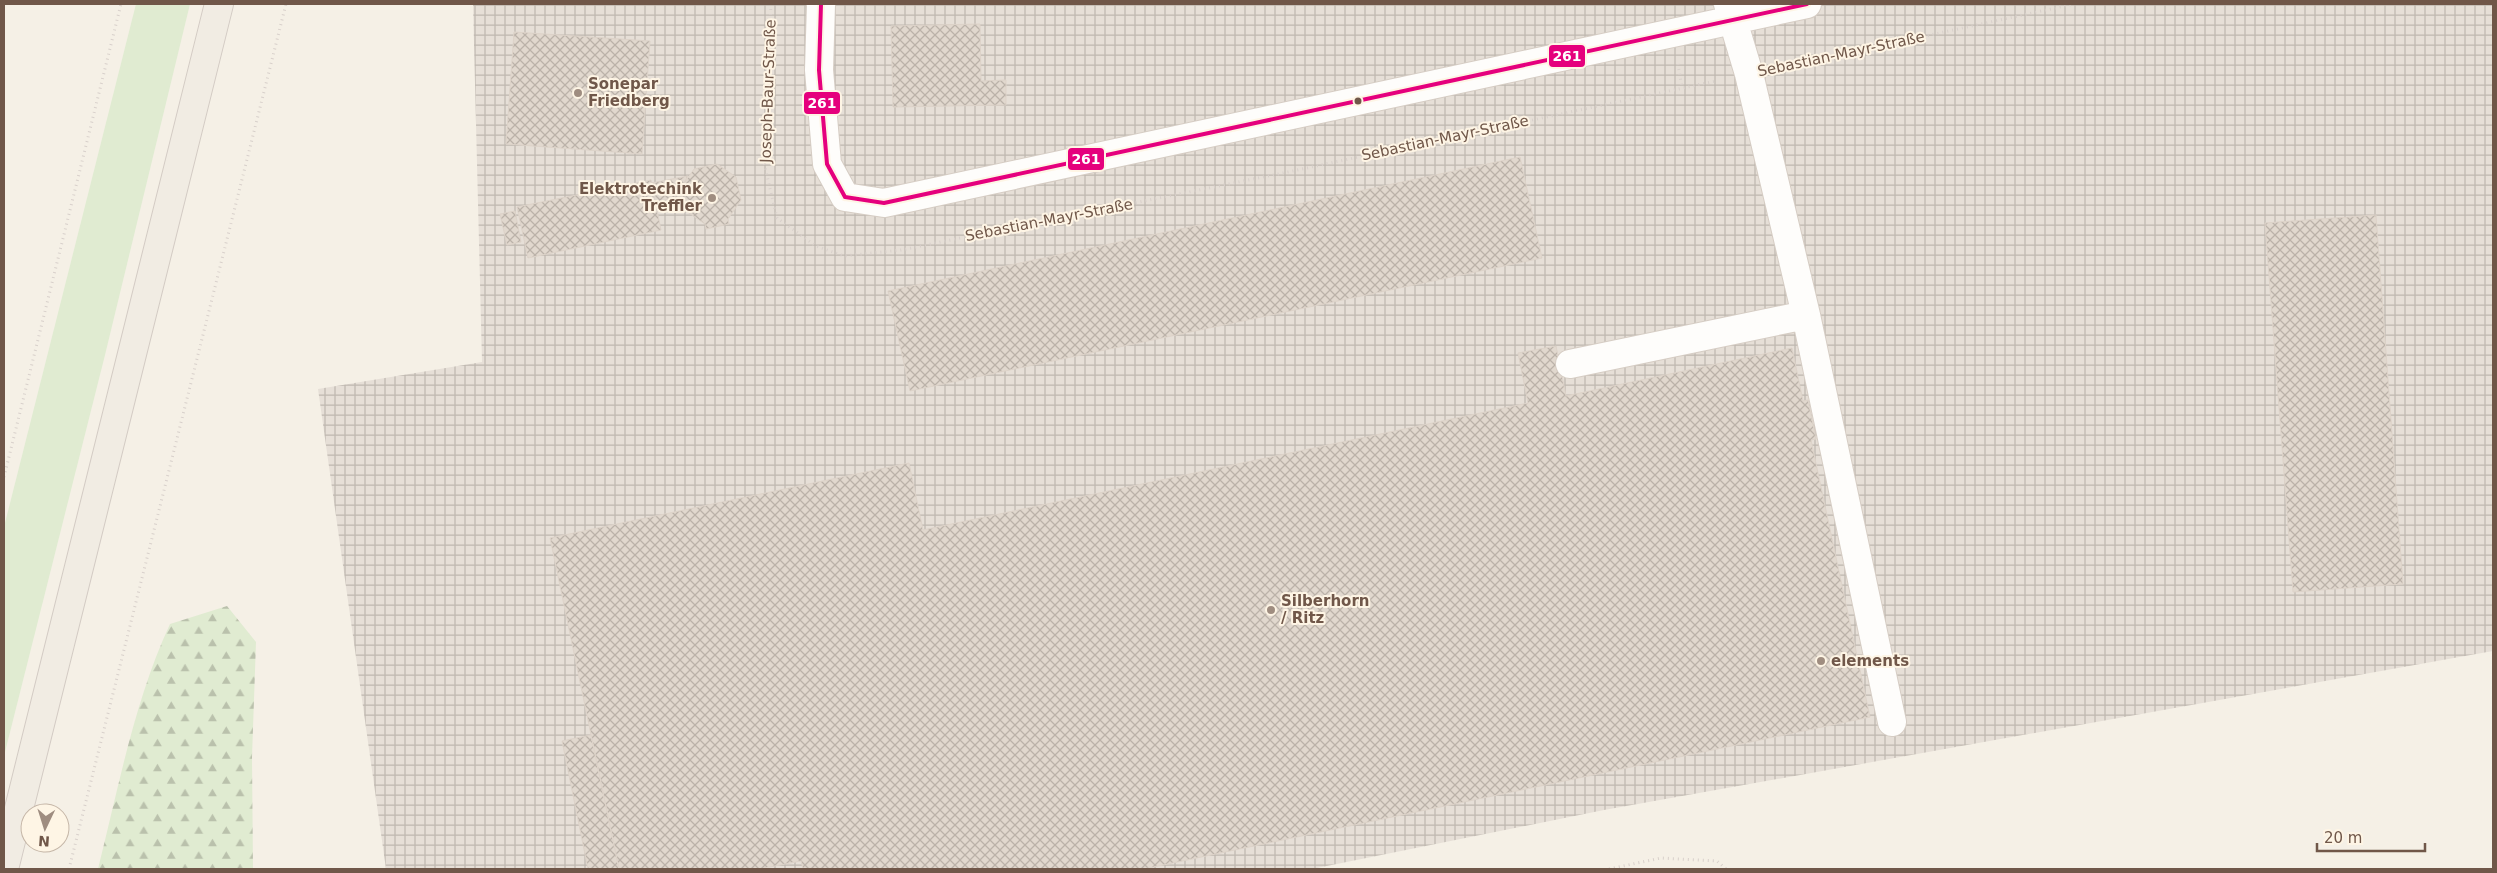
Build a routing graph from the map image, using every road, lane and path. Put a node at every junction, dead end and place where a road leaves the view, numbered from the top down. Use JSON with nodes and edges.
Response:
{"nodes":[{"id":1,"x":121,"y":4,"type":"edge"},
{"id":2,"x":219,"y":4,"type":"edge"},
{"id":3,"x":286,"y":4,"type":"edge"},
{"id":4,"x":771,"y":4,"type":"edge"},
{"id":5,"x":821,"y":4,"type":"edge"},
{"id":6,"x":1807,"y":4,"type":"edge"},
{"id":7,"x":2074,"y":4,"type":"edge"},
{"id":8,"x":1730,"y":12,"type":"edge"},
{"id":9,"x":1749,"y":74,"type":"junction"},
{"id":10,"x":816,"y":246,"type":"joint"},
{"id":11,"x":1806,"y":314,"type":"junction"},
{"id":12,"x":1570,"y":364,"type":"dead end"},
{"id":13,"x":4,"y":477,"type":"edge"},
{"id":14,"x":1892,"y":722,"type":"dead end"},
{"id":15,"x":4,"y":869,"type":"edge"},
{"id":16,"x":69,"y":869,"type":"edge"},
{"id":17,"x":1609,"y":869,"type":"edge"},
{"id":18,"x":1726,"y":869,"type":"edge"}],
"edges":[{"from":1,"to":13,"type":"path"},
{"from":2,"to":15,"type":"main road"},
{"from":3,"to":16,"type":"path"},
{"from":4,"to":10,"type":"path","name":"Joseph-Baur-Straße"},
{"from":5,"to":8,"type":"street"},
{"from":6,"to":8,"type":"street"},
{"from":7,"to":9,"type":"path","name":"Sebastian-Mayr-Straße"},
{"from":8,"to":9,"type":"street"},
{"from":9,"to":10,"type":"path","name":"Sebastian-Mayr-Straße"},
{"from":9,"to":11,"type":"street"},
{"from":11,"to":12,"type":"street"},
{"from":11,"to":14,"type":"street"},
{"from":17,"to":18,"type":"path"}]}
